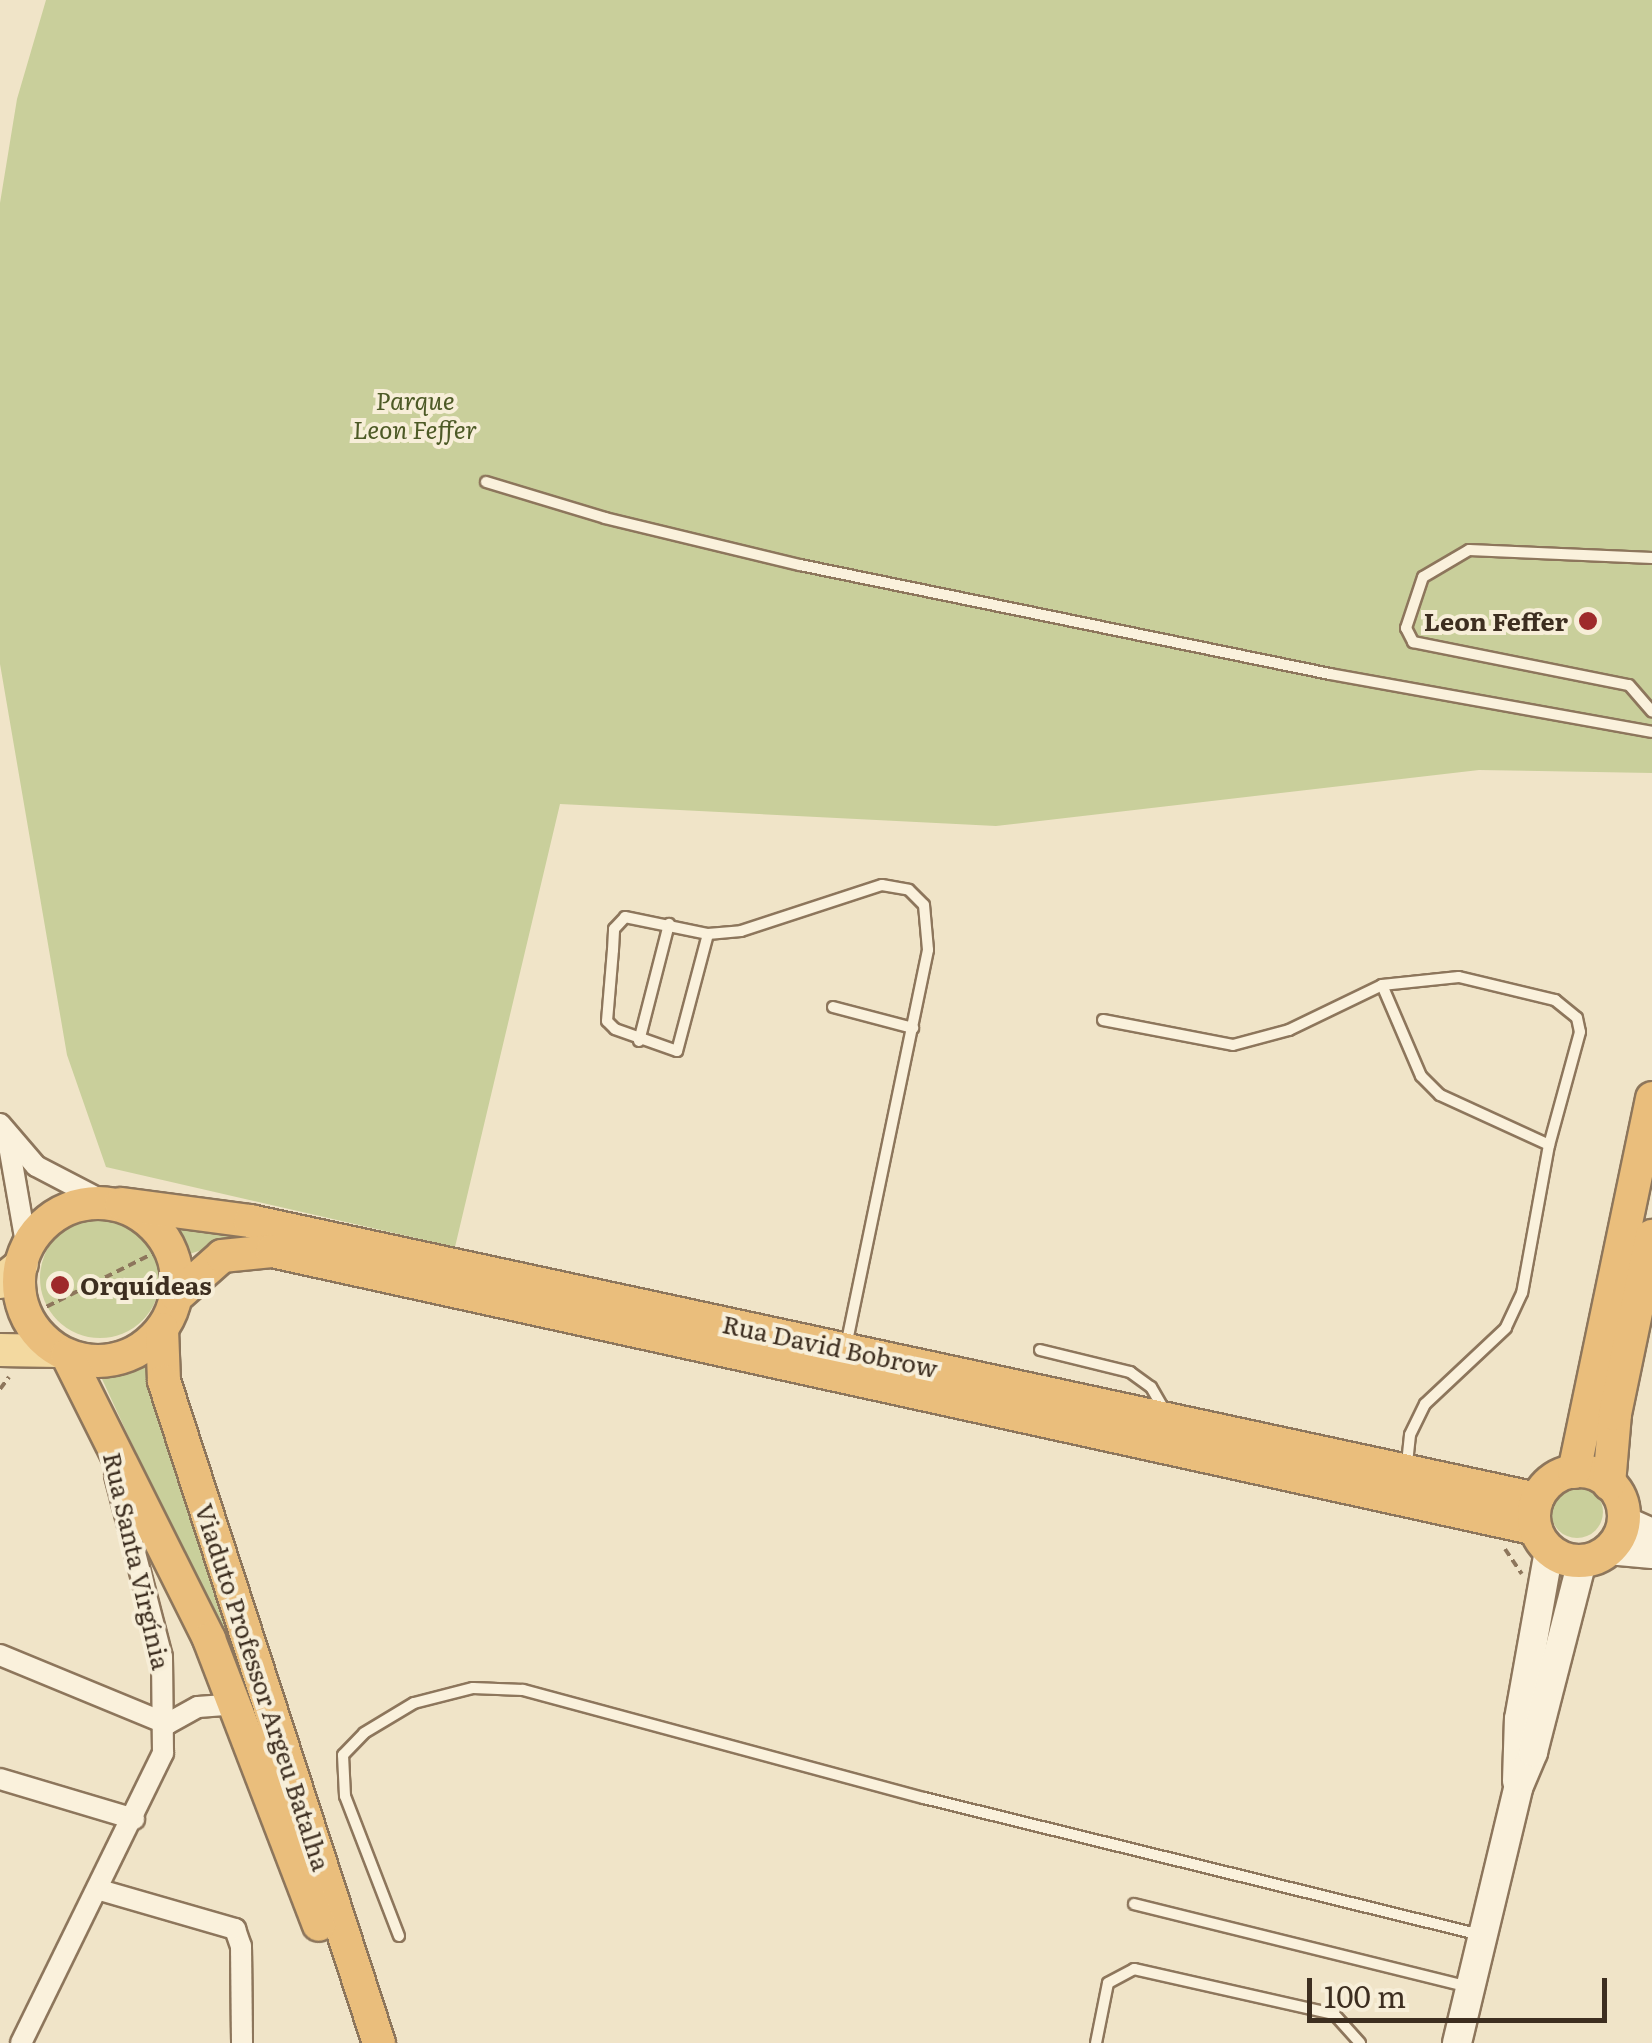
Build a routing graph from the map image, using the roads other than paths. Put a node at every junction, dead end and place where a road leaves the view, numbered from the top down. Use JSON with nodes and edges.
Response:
{"nodes":[{"id":1,"x":486,"y":482,"type":"dead end"},
{"id":2,"x":1652,"y":558,"type":"edge"},
{"id":3,"x":1652,"y":712,"type":"edge"},
{"id":4,"x":1652,"y":732,"type":"edge"},
{"id":5,"x":669,"y":924,"type":"junction"},
{"id":6,"x":708,"y":934,"type":"junction"},
{"id":7,"x":1382,"y":985,"type":"junction"},
{"id":8,"x":833,"y":1007,"type":"dead end"},
{"id":9,"x":1103,"y":1020,"type":"dead end"},
{"id":10,"x":913,"y":1028,"type":"junction"},
{"id":11,"x":639,"y":1040,"type":"junction"},
{"id":12,"x":1652,"y":1098,"type":"edge"},
{"id":13,"x":4,"y":1131,"type":"edge"},
{"id":14,"x":1550,"y":1145,"type":"junction"},
{"id":15,"x":112,"y":1202,"type":"junction"},
{"id":16,"x":1652,"y":1236,"type":"edge"},
{"id":17,"x":16,"y":1265,"type":"edge"},
{"id":18,"x":178,"y":1296,"type":"junction"},
{"id":19,"x":162,"y":1329,"type":"junction"},
{"id":20,"x":845,"y":1349,"type":"junction"},
{"id":21,"x":4,"y":1350,"type":"edge"},
{"id":22,"x":1040,"y":1350,"type":"dead end"},
{"id":23,"x":62,"y":1353,"type":"junction"},
{"id":24,"x":1168,"y":1418,"type":"junction"},
{"id":25,"x":105,"y":1424,"type":"junction"},
{"id":26,"x":1407,"y":1470,"type":"junction"},
{"id":27,"x":1574,"y":1472,"type":"junction"},
{"id":28,"x":1609,"y":1484,"type":"junction"},
{"id":29,"x":1541,"y":1526,"type":"junction"},
{"id":30,"x":1638,"y":1526,"type":"edge"},
{"id":31,"x":1652,"y":1554,"type":"edge"},
{"id":32,"x":1595,"y":1556,"type":"junction"},
{"id":33,"x":0,"y":1655,"type":"edge"},
{"id":34,"x":238,"y":1704,"type":"junction"},
{"id":35,"x":167,"y":1724,"type":"junction"},
{"id":36,"x":0,"y":1779,"type":"edge"},
{"id":37,"x":1518,"y":1788,"type":"junction"},
{"id":38,"x":134,"y":1818,"type":"junction"},
{"id":39,"x":100,"y":1890,"type":"junction"},
{"id":40,"x":1134,"y":1904,"type":"dead end"},
{"id":41,"x":1482,"y":1935,"type":"junction"},
{"id":42,"x":399,"y":1936,"type":"dead end"},
{"id":43,"x":349,"y":1981,"type":"junction"},
{"id":44,"x":1470,"y":1988,"type":"junction"},
{"id":45,"x":21,"y":2043,"type":"edge"},
{"id":46,"x":242,"y":2043,"type":"edge"},
{"id":47,"x":359,"y":2043,"type":"edge"},
{"id":48,"x":379,"y":2043,"type":"edge"},
{"id":49,"x":1096,"y":2043,"type":"edge"},
{"id":50,"x":1360,"y":2043,"type":"edge"},
{"id":51,"x":1457,"y":2043,"type":"edge"}],
"edges":[{"from":1,"to":4,"type":"lane"},
{"from":2,"to":3,"type":"lane"},
{"from":5,"to":6,"type":"lane"},
{"from":5,"to":11,"type":"lane"},
{"from":5,"to":11,"type":"lane"},
{"from":6,"to":10,"type":"lane"},
{"from":6,"to":11,"type":"lane"},
{"from":7,"to":9,"type":"lane"},
{"from":7,"to":14,"type":"lane"},
{"from":7,"to":14,"type":"lane"},
{"from":8,"to":10,"type":"lane"},
{"from":10,"to":20,"type":"lane"},
{"from":12,"to":27,"type":"highway"},
{"from":13,"to":15,"type":"street"},
{"from":13,"to":17,"type":"street"},
{"from":14,"to":26,"type":"lane"},
{"from":15,"to":17,"type":"highway","name":"Rua David Bobrow"},
{"from":15,"to":18,"type":"highway"},
{"from":15,"to":20,"type":"highway","name":"Rua David Bobrow"},
{"from":16,"to":28,"type":"highway"},
{"from":17,"to":23,"type":"highway"},
{"from":18,"to":19,"type":"highway","name":"Rua David Bobrow"},
{"from":18,"to":29,"type":"highway","name":"Rua David Bobrow"},
{"from":19,"to":23,"type":"highway","name":"Rua David Bobrow"},
{"from":19,"to":43,"type":"highway","name":"Viaduto Professor Argeu Batalha"},
{"from":20,"to":24,"type":"highway","name":"Rua David Bobrow"},
{"from":21,"to":23,"type":"main road"},
{"from":22,"to":24,"type":"lane"},
{"from":23,"to":25,"type":"highway","name":"Rua Santa Virgínia"},
{"from":24,"to":26,"type":"highway","name":"Rua David Bobrow"},
{"from":25,"to":34,"type":"highway","name":"Viaduto Professor Argeu Batalha"},
{"from":25,"to":35,"type":"street","name":"Rua Santa Virgínia"},
{"from":26,"to":29,"type":"highway","name":"Rua David Bobrow"},
{"from":27,"to":28,"type":"highway"},
{"from":27,"to":29,"type":"highway"},
{"from":28,"to":30,"type":"highway"},
{"from":29,"to":32,"type":"highway"},
{"from":29,"to":37,"type":"main road"},
{"from":30,"to":32,"type":"highway"},
{"from":31,"to":32,"type":"main road"},
{"from":32,"to":37,"type":"main road"},
{"from":33,"to":35,"type":"street"},
{"from":34,"to":35,"type":"street"},
{"from":34,"to":43,"type":"highway","name":"Viaduto Professor Argeu Batalha"},
{"from":35,"to":38,"type":"street","name":"Rua Santa Virgínia"},
{"from":36,"to":38,"type":"street"},
{"from":37,"to":41,"type":"main road"},
{"from":38,"to":39,"type":"street","name":"Rua Santa Virgínia"},
{"from":39,"to":45,"type":"street","name":"Rua Santa Virgínia"},
{"from":39,"to":46,"type":"street"},
{"from":40,"to":44,"type":"lane"},
{"from":41,"to":42,"type":"lane"},
{"from":41,"to":44,"type":"main road"},
{"from":43,"to":47,"type":"highway","name":"Viaduto Professor Argeu Batalha"},
{"from":43,"to":48,"type":"highway","name":"Viaduto Professor Argeu Batalha"},
{"from":44,"to":51,"type":"main road"},
{"from":49,"to":50,"type":"lane"}]}
